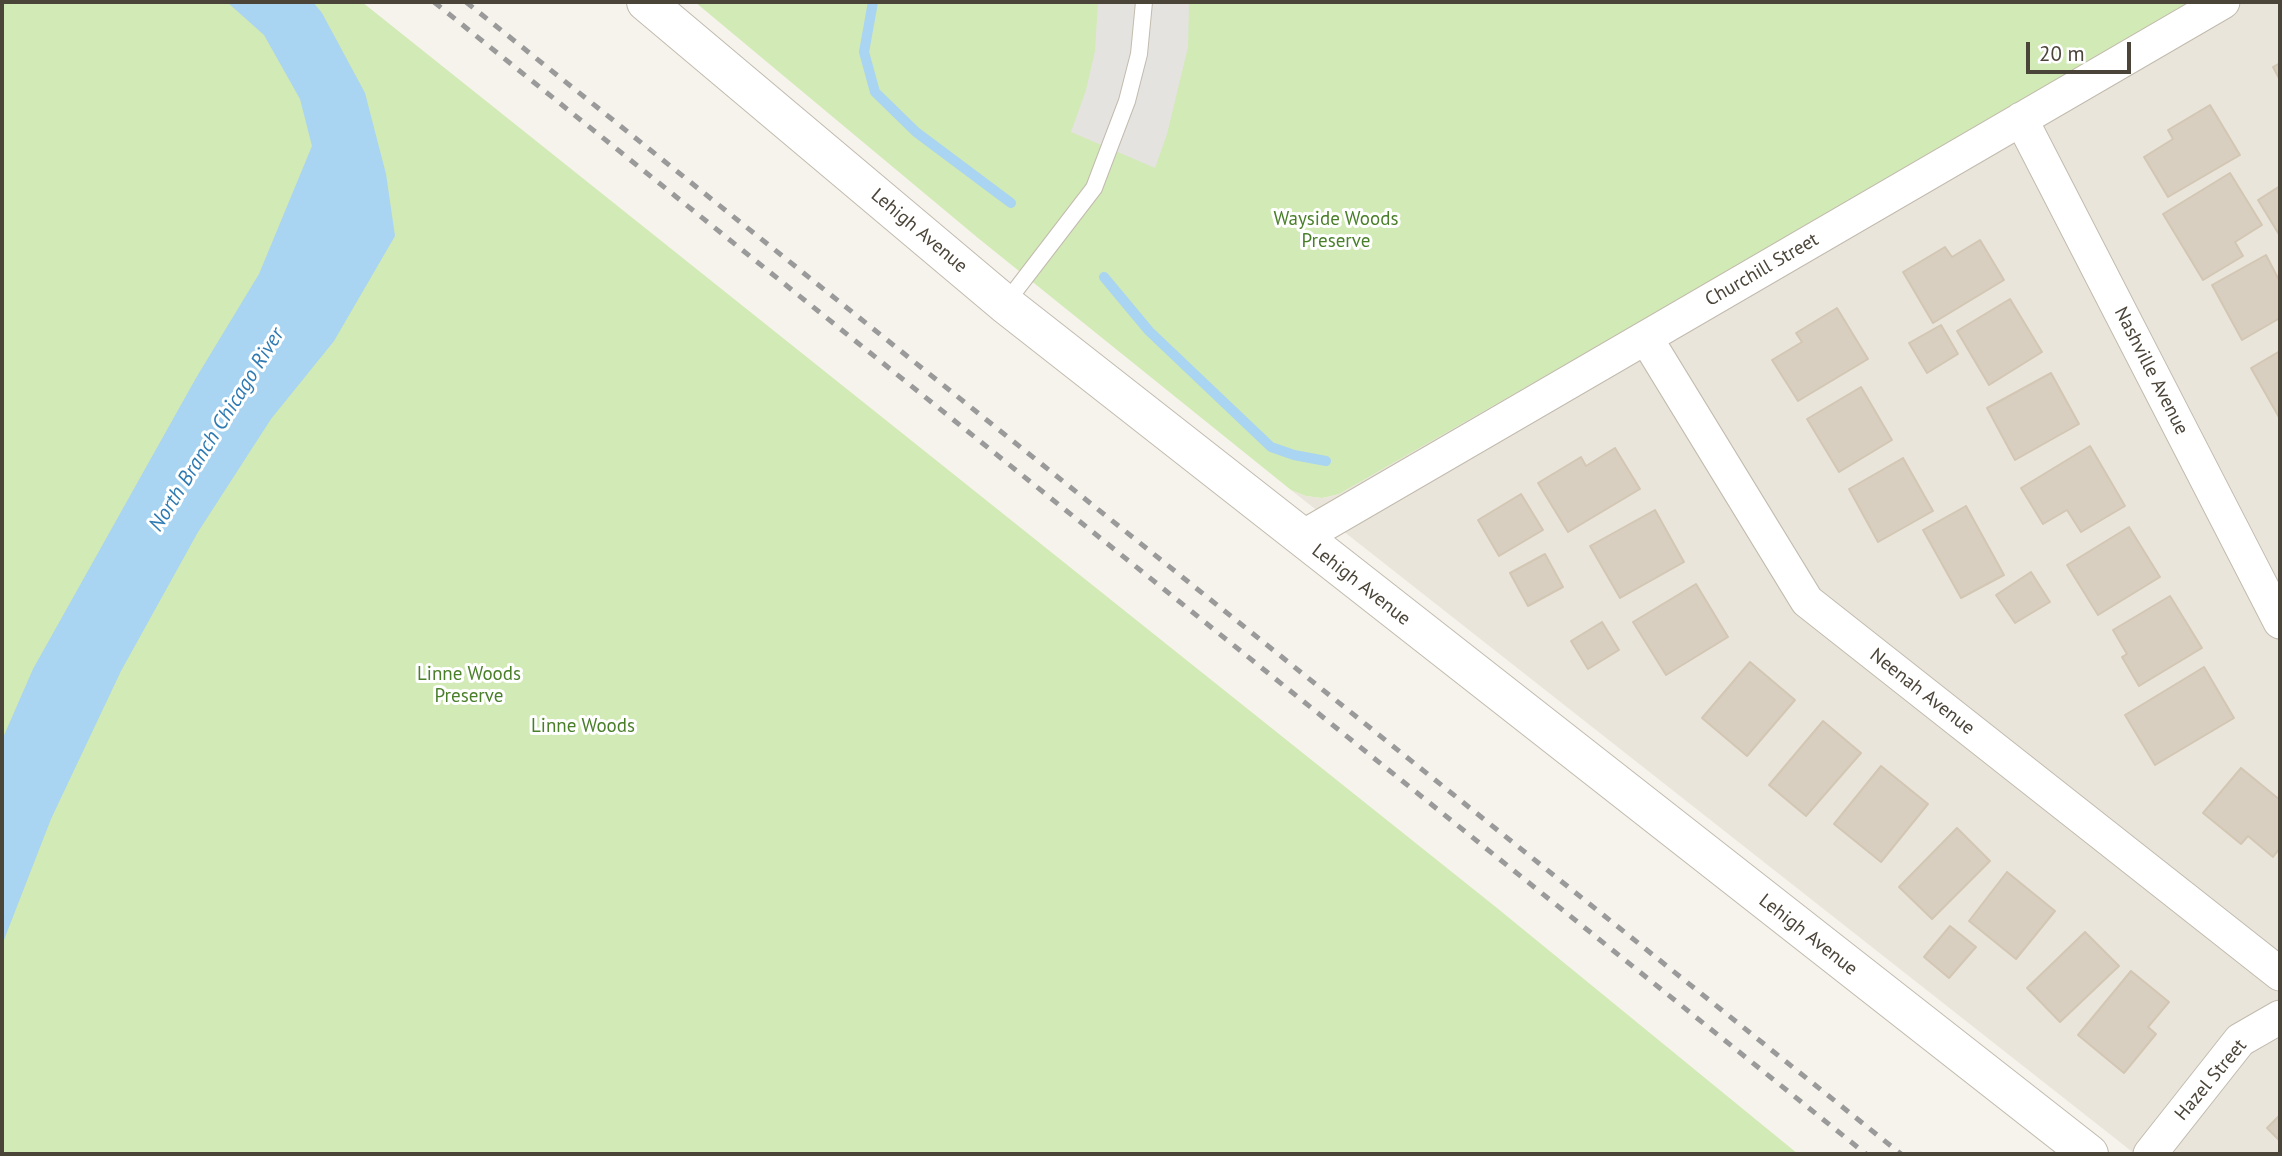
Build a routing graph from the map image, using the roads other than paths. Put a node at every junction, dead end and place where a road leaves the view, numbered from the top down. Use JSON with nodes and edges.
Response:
{"nodes":[{"id":1,"x":646,"y":2,"type":"edge"},
{"id":2,"x":1144,"y":2,"type":"edge"},
{"id":3,"x":2223,"y":2,"type":"edge"},
{"id":4,"x":2021,"y":119,"type":"junction"},
{"id":5,"x":1005,"y":304,"type":"junction"},
{"id":6,"x":1646,"y":338,"type":"junction"},
{"id":7,"x":1301,"y":538,"type":"junction"},
{"id":8,"x":2280,"y":622,"type":"edge"},
{"id":9,"x":2280,"y":974,"type":"edge"},
{"id":10,"x":2280,"y":1017,"type":"edge"},
{"id":11,"x":2088,"y":1154,"type":"edge"},
{"id":12,"x":2150,"y":1154,"type":"edge"}],
"edges":[{"from":1,"to":5,"type":"street","name":"Lehigh Avenue"},
{"from":2,"to":5,"type":"lane"},
{"from":3,"to":4,"type":"street","name":"Churchill Street"},
{"from":4,"to":6,"type":"street","name":"Churchill Street"},
{"from":4,"to":8,"type":"street","name":"Nashville Avenue"},
{"from":5,"to":7,"type":"street","name":"Lehigh Avenue"},
{"from":6,"to":7,"type":"street","name":"Churchill Street"},
{"from":6,"to":9,"type":"street","name":"Neenah Avenue"},
{"from":7,"to":11,"type":"street","name":"Lehigh Avenue"},
{"from":10,"to":12,"type":"street","name":"Hazel Street"}]}
